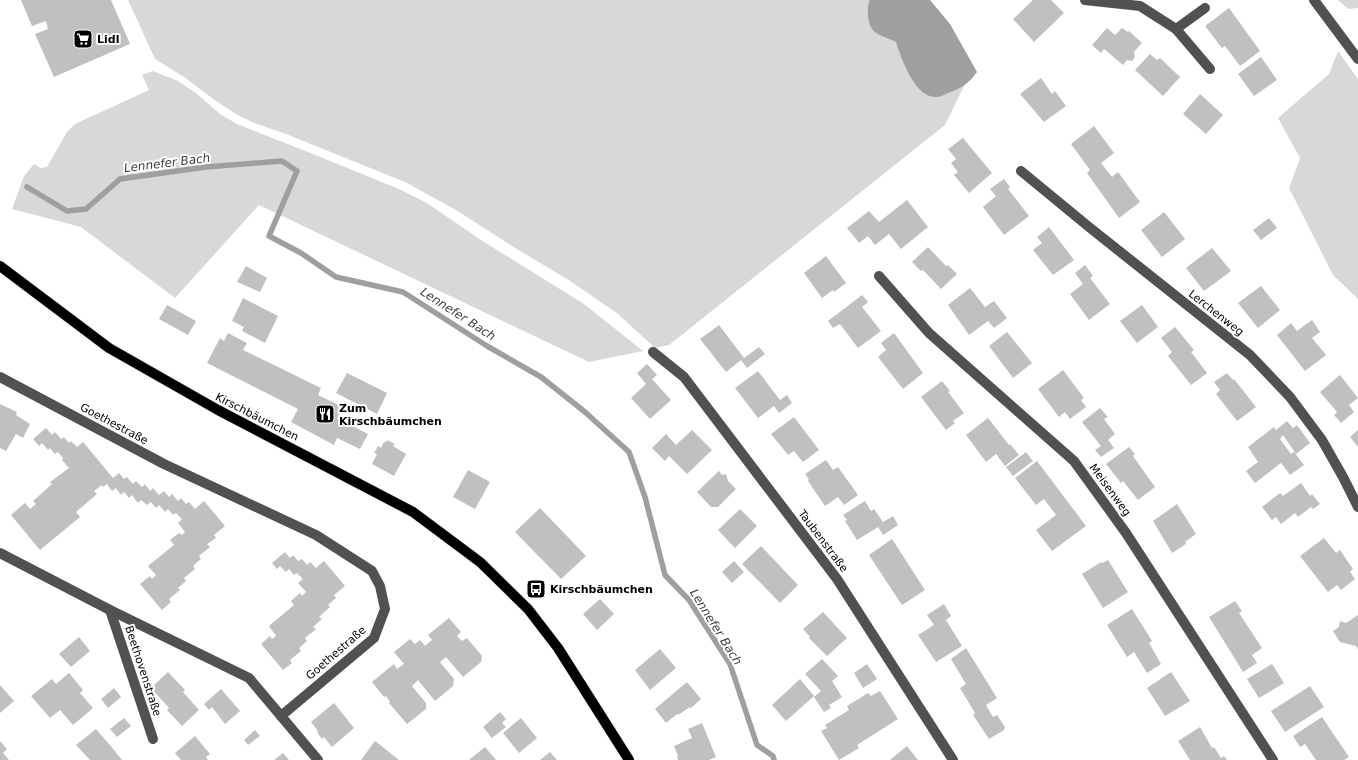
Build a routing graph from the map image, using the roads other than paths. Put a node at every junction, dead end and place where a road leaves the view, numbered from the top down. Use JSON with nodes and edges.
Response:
{"nodes":[{"id":1,"x":1085,"y":0,"type":"edge"},
{"id":2,"x":1314,"y":0,"type":"edge"},
{"id":3,"x":1205,"y":8,"type":"dead end"},
{"id":4,"x":1176,"y":29,"type":"junction"},
{"id":5,"x":1358,"y":59,"type":"edge"},
{"id":6,"x":1210,"y":69,"type":"dead end"},
{"id":7,"x":1021,"y":171,"type":"dead end"},
{"id":8,"x":0,"y":266,"type":"edge"},
{"id":9,"x":879,"y":276,"type":"dead end"},
{"id":10,"x":653,"y":352,"type":"dead end"},
{"id":11,"x":0,"y":377,"type":"edge"},
{"id":12,"x":1358,"y":507,"type":"edge"},
{"id":13,"x":0,"y":553,"type":"edge"},
{"id":14,"x":110,"y":610,"type":"junction"},
{"id":15,"x":281,"y":716,"type":"junction"},
{"id":16,"x":153,"y":739,"type":"dead end"},
{"id":17,"x":318,"y":760,"type":"edge"},
{"id":18,"x":630,"y":760,"type":"edge"},
{"id":19,"x":953,"y":760,"type":"edge"},
{"id":20,"x":1273,"y":760,"type":"edge"}],
"edges":[{"from":1,"to":4,"type":"street"},
{"from":2,"to":5,"type":"street"},
{"from":3,"to":4,"type":"street"},
{"from":4,"to":6,"type":"street"},
{"from":7,"to":12,"type":"street","name":"Lerchenweg"},
{"from":8,"to":18,"type":"main road","name":"Kirschbäumchen"},
{"from":9,"to":20,"type":"street","name":"Meisenweg"},
{"from":10,"to":19,"type":"street","name":"Taubenstraße"},
{"from":11,"to":15,"type":"street","name":"Goethestraße"},
{"from":13,"to":14,"type":"street"},
{"from":14,"to":15,"type":"street"},
{"from":14,"to":16,"type":"street","name":"Beethovenstraße"},
{"from":15,"to":17,"type":"street"}]}
